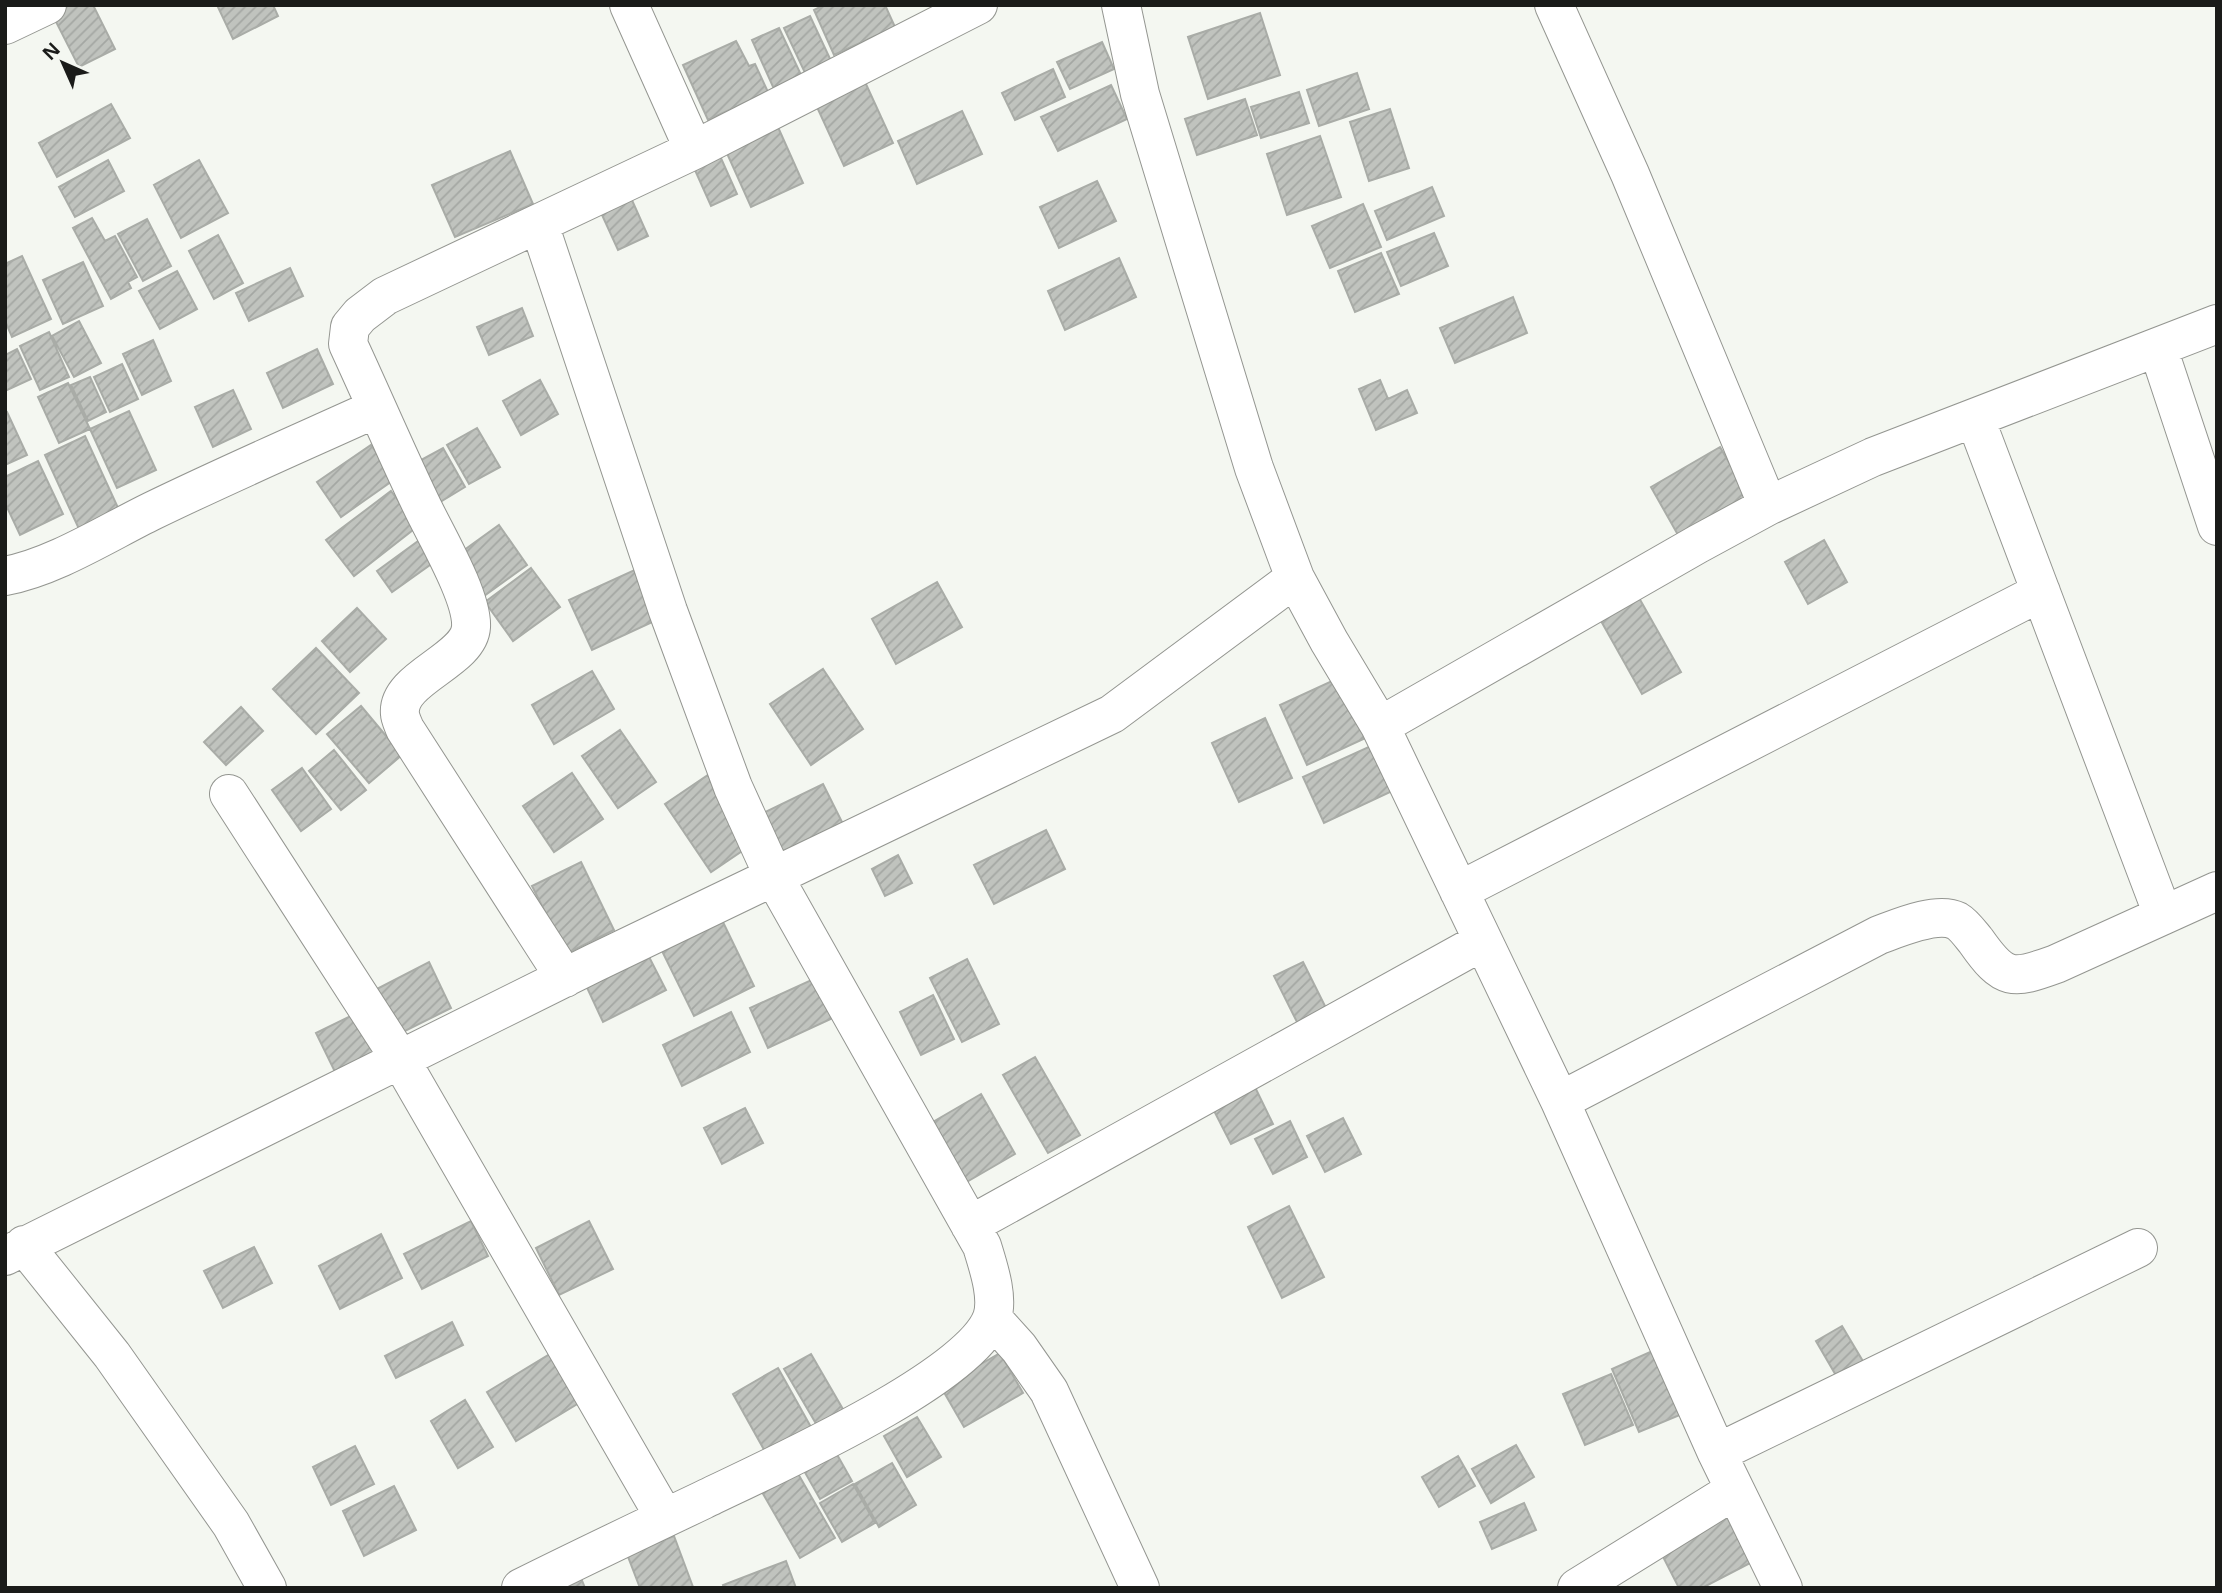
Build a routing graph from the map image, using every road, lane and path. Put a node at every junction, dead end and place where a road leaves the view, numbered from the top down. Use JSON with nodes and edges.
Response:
{"nodes":[{"id":1,"x":47,"y":5,"type":"edge"},
{"id":2,"x":629,"y":5,"type":"edge"},
{"id":3,"x":978,"y":5,"type":"edge"},
{"id":4,"x":1121,"y":5,"type":"edge"},
{"id":5,"x":1554,"y":5,"type":"edge"},
{"id":6,"x":5,"y":25,"type":"edge"},
{"id":7,"x":694,"y":150,"type":"junction"},
{"id":8,"x":539,"y":224,"type":"junction"},
{"id":9,"x":2217,"y":324,"type":"edge"},
{"id":10,"x":2158,"y":348,"type":"junction"},
{"id":11,"x":377,"y":408,"type":"junction"},
{"id":12,"x":1975,"y":418,"type":"junction"},
{"id":13,"x":1768,"y":506,"type":"junction"},
{"id":14,"x":2217,"y":526,"type":"edge"},
{"id":15,"x":5,"y":576,"type":"edge"},
{"id":16,"x":1295,"y":578,"type":"junction"},
{"id":17,"x":2041,"y":592,"type":"junction"},
{"id":18,"x":1380,"y":726,"type":"junction"},
{"id":19,"x":229,"y":794,"type":"dead end"},
{"id":20,"x":774,"y":877,"type":"junction"},
{"id":21,"x":1459,"y":891,"type":"junction"},
{"id":22,"x":2217,"y":891,"type":"edge"},
{"id":23,"x":2163,"y":915,"type":"junction"},
{"id":24,"x":1483,"y":941,"type":"junction"},
{"id":25,"x":565,"y":978,"type":"junction"},
{"id":26,"x":401,"y":1059,"type":"junction"},
{"id":27,"x":1560,"y":1101,"type":"junction"},
{"id":28,"x":970,"y":1225,"type":"junction"},
{"id":29,"x":2138,"y":1248,"type":"dead end"},
{"id":30,"x":15,"y":1251,"type":"edge"},
{"id":31,"x":992,"y":1318,"type":"junction"},
{"id":32,"x":1717,"y":1452,"type":"junction"},
{"id":33,"x":1735,"y":1490,"type":"junction"},
{"id":34,"x":666,"y":1518,"type":"junction"},
{"id":35,"x":267,"y":1588,"type":"edge"},
{"id":36,"x":521,"y":1588,"type":"edge"},
{"id":37,"x":1140,"y":1588,"type":"edge"},
{"id":38,"x":1577,"y":1588,"type":"edge"},
{"id":39,"x":1783,"y":1588,"type":"edge"}],
"edges":[{"from":1,"to":6,"type":"street"},
{"from":2,"to":7,"type":"street"},
{"from":3,"to":7,"type":"street"},
{"from":4,"to":16,"type":"street"},
{"from":5,"to":13,"type":"street"},
{"from":7,"to":8,"type":"street"},
{"from":8,"to":11,"type":"street"},
{"from":8,"to":20,"type":"street"},
{"from":9,"to":10,"type":"street"},
{"from":10,"to":12,"type":"street"},
{"from":10,"to":14,"type":"street"},
{"from":11,"to":15,"type":"street"},
{"from":11,"to":25,"type":"street"},
{"from":12,"to":13,"type":"street"},
{"from":12,"to":17,"type":"street"},
{"from":13,"to":18,"type":"street"},
{"from":16,"to":18,"type":"street"},
{"from":16,"to":20,"type":"street"},
{"from":17,"to":21,"type":"street"},
{"from":17,"to":23,"type":"street"},
{"from":18,"to":21,"type":"street"},
{"from":19,"to":26,"type":"street"},
{"from":20,"to":25,"type":"street"},
{"from":20,"to":28,"type":"street"},
{"from":21,"to":24,"type":"street"},
{"from":22,"to":23,"type":"street"},
{"from":23,"to":27,"type":"street"},
{"from":24,"to":27,"type":"street"},
{"from":24,"to":28,"type":"street"},
{"from":25,"to":26,"type":"street"},
{"from":26,"to":30,"type":"street"},
{"from":26,"to":34,"type":"street"},
{"from":27,"to":32,"type":"street"},
{"from":28,"to":31,"type":"street"},
{"from":29,"to":32,"type":"street"},
{"from":30,"to":35,"type":"street"},
{"from":31,"to":34,"type":"street"},
{"from":31,"to":37,"type":"street"},
{"from":32,"to":33,"type":"street"},
{"from":33,"to":38,"type":"street"},
{"from":33,"to":39,"type":"street"},
{"from":34,"to":36,"type":"street"}]}
